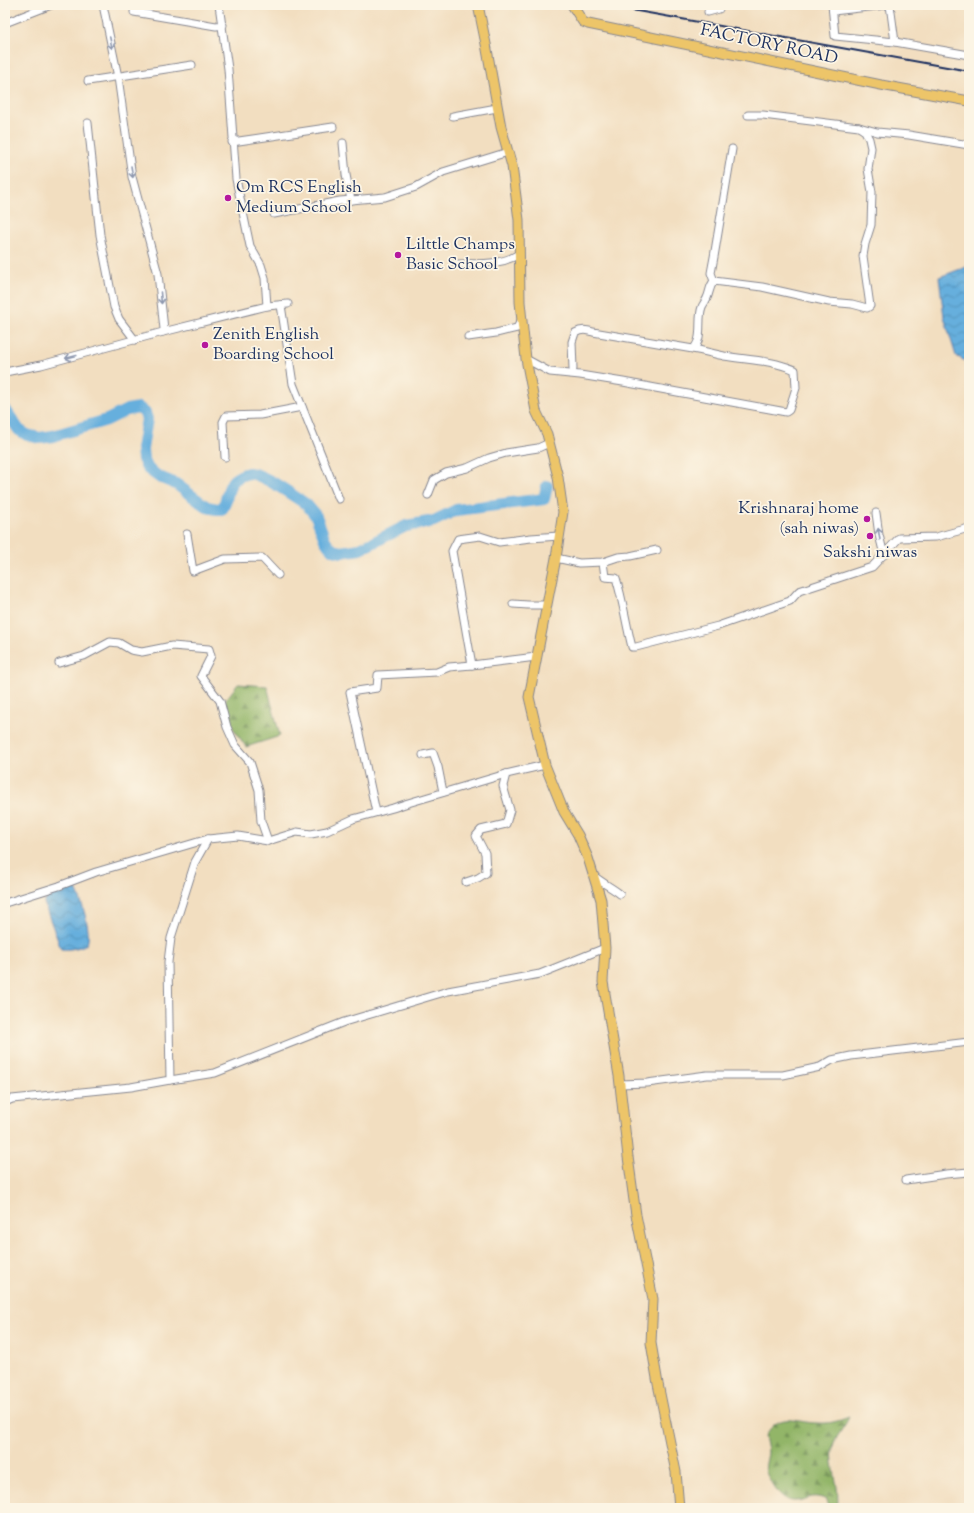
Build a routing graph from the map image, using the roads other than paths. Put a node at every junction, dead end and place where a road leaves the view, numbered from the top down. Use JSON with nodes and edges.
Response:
{"nodes":[{"id":1,"x":52,"y":5,"type":"edge"},
{"id":2,"x":103,"y":5,"type":"edge"},
{"id":3,"x":219,"y":5,"type":"edge"},
{"id":4,"x":478,"y":5,"type":"edge"},
{"id":5,"x":572,"y":5,"type":"edge"},
{"id":6,"x":718,"y":5,"type":"edge"},
{"id":7,"x":886,"y":5,"type":"edge"},
{"id":8,"x":890,"y":5,"type":"edge"},
{"id":9,"x":833,"y":8,"type":"edge"},
{"id":10,"x":134,"y":12,"type":"dead end"},
{"id":11,"x":708,"y":12,"type":"dead end"},
{"id":12,"x":5,"y":23,"type":"edge"},
{"id":13,"x":223,"y":25,"type":"junction"},
{"id":14,"x":895,"y":42,"type":"junction"},
{"id":15,"x":969,"y":55,"type":"edge"},
{"id":16,"x":192,"y":65,"type":"dead end"},
{"id":17,"x":118,"y":77,"type":"junction"},
{"id":18,"x":88,"y":81,"type":"dead end"},
{"id":19,"x":969,"y":101,"type":"edge"},
{"id":20,"x":497,"y":108,"type":"junction"},
{"id":21,"x":748,"y":115,"type":"dead end"},
{"id":22,"x":453,"y":116,"type":"dead end"},
{"id":23,"x":88,"y":123,"type":"dead end"},
{"id":24,"x":333,"y":127,"type":"dead end"},
{"id":25,"x":859,"y":127,"type":"junction"},
{"id":26,"x":232,"y":142,"type":"junction"},
{"id":27,"x":343,"y":143,"type":"dead end"},
{"id":28,"x":969,"y":145,"type":"edge"},
{"id":29,"x":732,"y":149,"type":"dead end"},
{"id":30,"x":508,"y":152,"type":"junction"},
{"id":31,"x":351,"y":200,"type":"junction"},
{"id":32,"x":274,"y":214,"type":"dead end"},
{"id":33,"x":520,"y":254,"type":"junction"},
{"id":34,"x":456,"y":264,"type":"dead end"},
{"id":35,"x":714,"y":281,"type":"junction"},
{"id":36,"x":267,"y":306,"type":"junction"},
{"id":37,"x":522,"y":320,"type":"junction"},
{"id":38,"x":163,"y":332,"type":"junction"},
{"id":39,"x":468,"y":337,"type":"dead end"},
{"id":40,"x":135,"y":340,"type":"junction"},
{"id":41,"x":693,"y":349,"type":"junction"},
{"id":42,"x":526,"y":359,"type":"junction"},
{"id":43,"x":573,"y":369,"type":"dead end"},
{"id":44,"x":5,"y":372,"type":"edge"},
{"id":45,"x":302,"y":407,"type":"junction"},
{"id":46,"x":549,"y":443,"type":"junction"},
{"id":47,"x":225,"y":458,"type":"dead end"},
{"id":48,"x":428,"y":496,"type":"dead end"},
{"id":49,"x":339,"y":499,"type":"dead end"},
{"id":50,"x":876,"y":513,"type":"dead end"},
{"id":51,"x":969,"y":528,"type":"edge"},
{"id":52,"x":187,"y":534,"type":"dead end"},
{"id":53,"x":559,"y":536,"type":"junction"},
{"id":54,"x":657,"y":550,"type":"dead end"},
{"id":55,"x":884,"y":555,"type":"junction"},
{"id":56,"x":556,"y":558,"type":"junction"},
{"id":57,"x":603,"y":562,"type":"junction"},
{"id":58,"x":278,"y":575,"type":"dead end"},
{"id":59,"x":513,"y":604,"type":"dead end"},
{"id":60,"x":546,"y":605,"type":"junction"},
{"id":61,"x":536,"y":657,"type":"junction"},
{"id":62,"x":58,"y":664,"type":"dead end"},
{"id":63,"x":472,"y":665,"type":"junction"},
{"id":64,"x":423,"y":755,"type":"dead end"},
{"id":65,"x":545,"y":765,"type":"junction"},
{"id":66,"x":506,"y":774,"type":"junction"},
{"id":67,"x":443,"y":792,"type":"junction"},
{"id":68,"x":376,"y":812,"type":"junction"},
{"id":69,"x":208,"y":839,"type":"junction"},
{"id":70,"x":268,"y":841,"type":"junction"},
{"id":71,"x":594,"y":876,"type":"junction"},
{"id":72,"x":466,"y":882,"type":"dead end"},
{"id":73,"x":620,"y":894,"type":"dead end"},
{"id":74,"x":5,"y":903,"type":"edge"},
{"id":75,"x":605,"y":948,"type":"junction"},
{"id":76,"x":969,"y":1042,"type":"edge"},
{"id":77,"x":170,"y":1080,"type":"junction"},
{"id":78,"x":620,"y":1084,"type":"junction"},
{"id":79,"x":5,"y":1102,"type":"edge"},
{"id":80,"x":969,"y":1172,"type":"edge"},
{"id":81,"x":906,"y":1180,"type":"dead end"},
{"id":82,"x":679,"y":1508,"type":"edge"}],
"edges":[{"from":1,"to":12,"type":"street"},
{"from":2,"to":17,"type":"street","one_way":true},
{"from":3,"to":13,"type":"street"},
{"from":4,"to":20,"type":"main road"},
{"from":5,"to":19,"type":"main road","name":"FACTORY ROAD"},
{"from":6,"to":11,"type":"street"},
{"from":7,"to":9,"type":"street"},
{"from":8,"to":14,"type":"street"},
{"from":9,"to":14,"type":"street"},
{"from":10,"to":13,"type":"street"},
{"from":13,"to":26,"type":"street"},
{"from":14,"to":15,"type":"street"},
{"from":16,"to":17,"type":"street"},
{"from":17,"to":18,"type":"street"},
{"from":17,"to":38,"type":"street","one_way":true},
{"from":20,"to":22,"type":"street"},
{"from":20,"to":30,"type":"main road"},
{"from":21,"to":25,"type":"street"},
{"from":23,"to":40,"type":"street"},
{"from":24,"to":26,"type":"street"},
{"from":25,"to":28,"type":"street"},
{"from":25,"to":35,"type":"street"},
{"from":26,"to":36,"type":"street"},
{"from":27,"to":31,"type":"street"},
{"from":29,"to":35,"type":"street"},
{"from":30,"to":31,"type":"street"},
{"from":30,"to":33,"type":"main road"},
{"from":31,"to":32,"type":"street"},
{"from":33,"to":34,"type":"street"},
{"from":33,"to":37,"type":"main road"},
{"from":35,"to":41,"type":"street"},
{"from":36,"to":38,"type":"street"},
{"from":36,"to":45,"type":"street"},
{"from":37,"to":39,"type":"street"},
{"from":37,"to":42,"type":"main road"},
{"from":38,"to":40,"type":"street"},
{"from":40,"to":44,"type":"street","one_way":true},
{"from":41,"to":42,"type":"street"},
{"from":41,"to":43,"type":"street"},
{"from":42,"to":46,"type":"main road"},
{"from":45,"to":47,"type":"street"},
{"from":45,"to":49,"type":"street"},
{"from":46,"to":48,"type":"street"},
{"from":46,"to":53,"type":"main road"},
{"from":55,"to":50,"type":"street","one_way":true},
{"from":51,"to":55,"type":"street"},
{"from":52,"to":58,"type":"street"},
{"from":53,"to":56,"type":"main road"},
{"from":53,"to":63,"type":"street"},
{"from":54,"to":57,"type":"street"},
{"from":55,"to":57,"type":"street"},
{"from":56,"to":57,"type":"street"},
{"from":56,"to":60,"type":"main road"},
{"from":59,"to":60,"type":"street"},
{"from":60,"to":61,"type":"main road"},
{"from":61,"to":63,"type":"street"},
{"from":61,"to":65,"type":"main road"},
{"from":62,"to":70,"type":"street"},
{"from":63,"to":68,"type":"street"},
{"from":64,"to":67,"type":"street"},
{"from":65,"to":66,"type":"street"},
{"from":65,"to":71,"type":"main road"},
{"from":66,"to":67,"type":"street"},
{"from":66,"to":72,"type":"street"},
{"from":67,"to":68,"type":"street"},
{"from":68,"to":70,"type":"street"},
{"from":69,"to":70,"type":"street"},
{"from":69,"to":74,"type":"street"},
{"from":69,"to":77,"type":"street"},
{"from":71,"to":73,"type":"street"},
{"from":71,"to":75,"type":"main road"},
{"from":75,"to":77,"type":"street"},
{"from":75,"to":78,"type":"main road"},
{"from":76,"to":78,"type":"street"},
{"from":77,"to":79,"type":"street"},
{"from":78,"to":82,"type":"main road"},
{"from":80,"to":81,"type":"street"}]}
